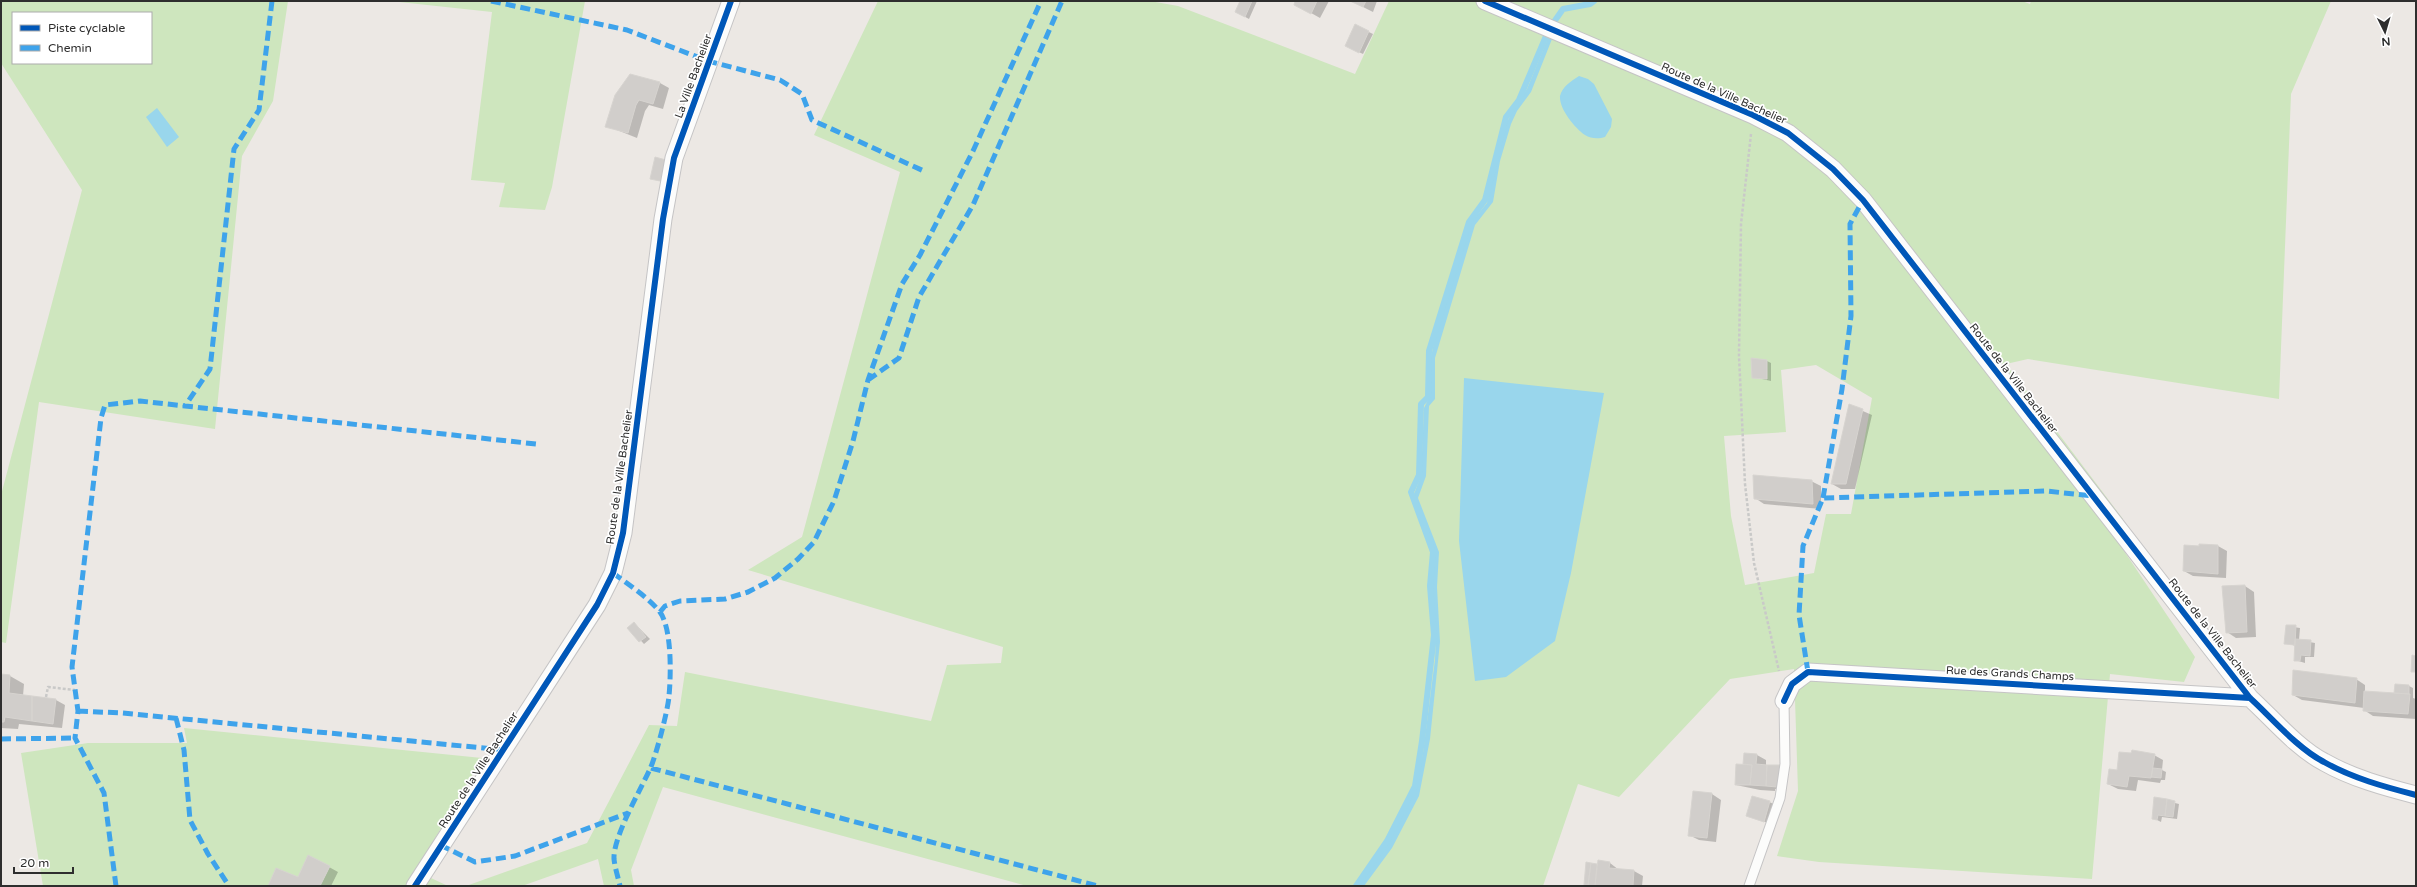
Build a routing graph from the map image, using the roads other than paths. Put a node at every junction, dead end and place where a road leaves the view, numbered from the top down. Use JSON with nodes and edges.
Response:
{"nodes":[{"id":1,"x":731,"y":1,"type":"edge"},
{"id":2,"x":1485,"y":1,"type":"edge"},
{"id":3,"x":674,"y":158,"type":"joint"},
{"id":4,"x":2250,"y":698,"type":"junction"},
{"id":5,"x":1784,"y":701,"type":"joint"},
{"id":6,"x":2416,"y":795,"type":"edge"},
{"id":7,"x":415,"y":886,"type":"edge"},
{"id":8,"x":1749,"y":886,"type":"edge"}],
"edges":[{"from":1,"to":3,"type":"street","name":"La Ville Bachelier"},
{"from":2,"to":4,"type":"street","name":"Route de la Ville Bachelier"},
{"from":3,"to":7,"type":"street","name":"Route de la Ville Bachelier"},
{"from":4,"to":5,"type":"street","name":"Rue des Grands Champs"},
{"from":4,"to":6,"type":"street","name":"Route de la Ville Bachelier"},
{"from":5,"to":8,"type":"lane"}]}
